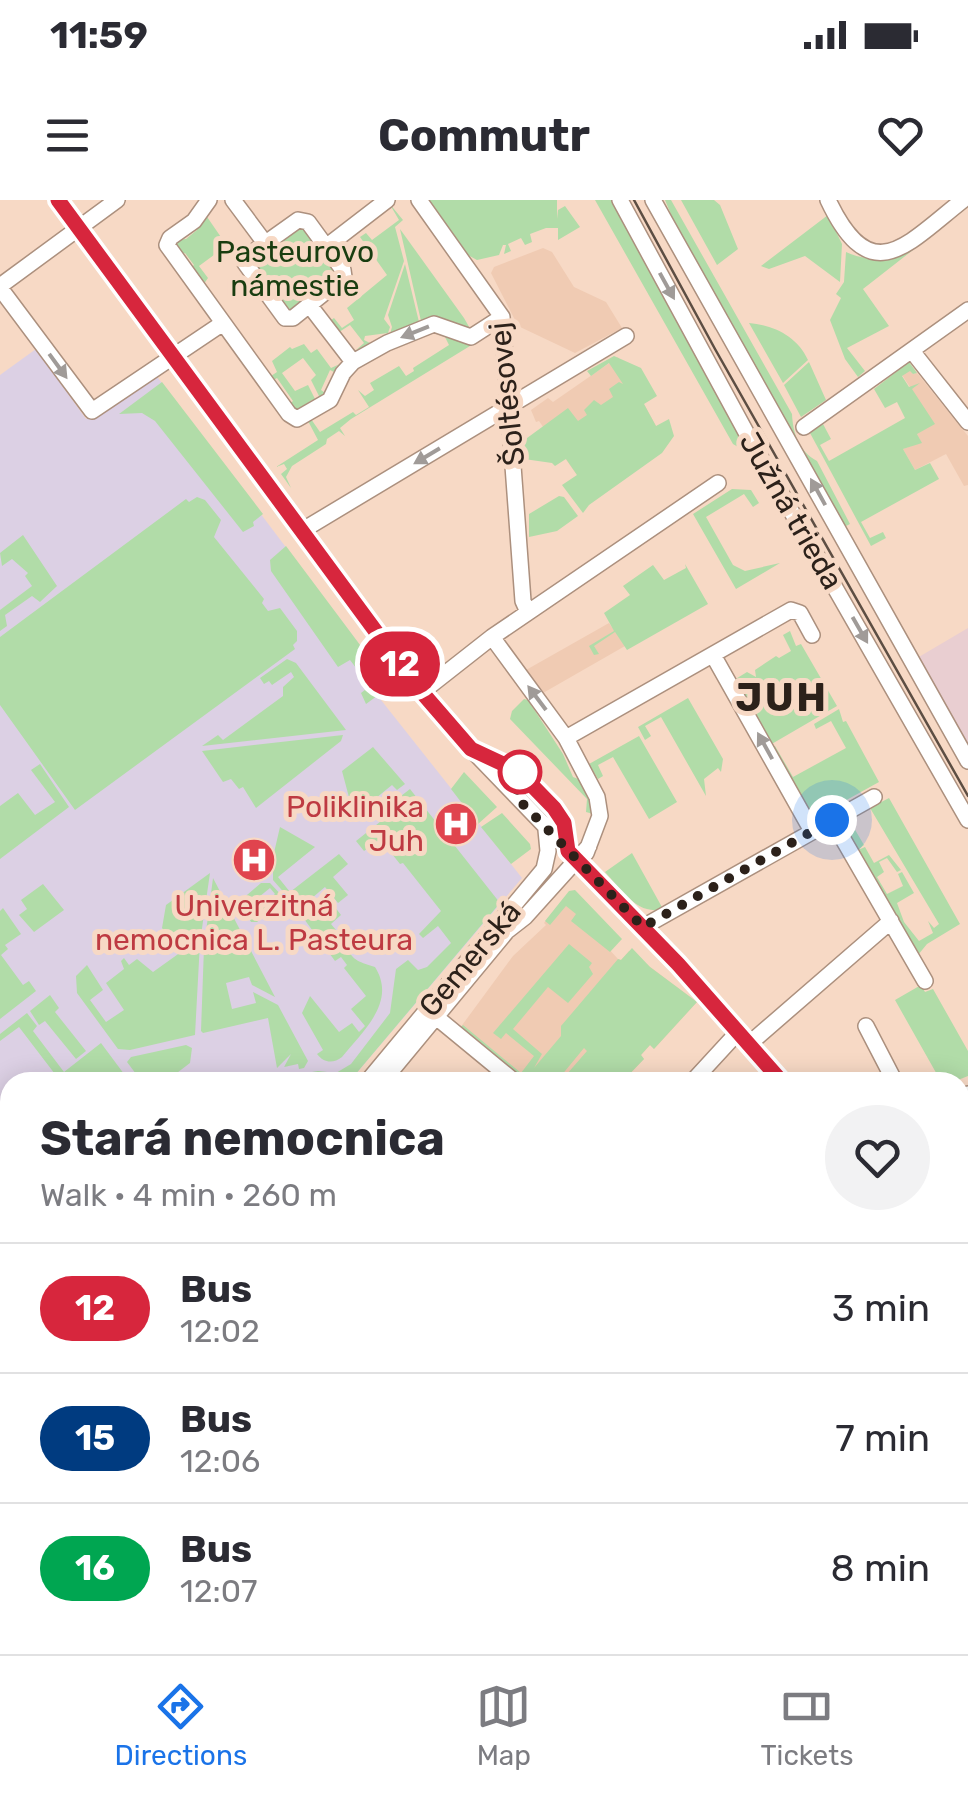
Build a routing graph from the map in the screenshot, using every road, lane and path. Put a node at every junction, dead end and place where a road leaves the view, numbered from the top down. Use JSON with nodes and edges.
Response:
{"nodes":[{"id":1,"x":58,"y":200,"type":"edge"},
{"id":2,"x":117,"y":200,"type":"edge"},
{"id":3,"x":209,"y":200,"type":"edge"},
{"id":4,"x":233,"y":200,"type":"edge"},
{"id":5,"x":387,"y":200,"type":"edge"},
{"id":6,"x":419,"y":200,"type":"edge"},
{"id":7,"x":620,"y":200,"type":"edge"},
{"id":8,"x":653,"y":200,"type":"edge"},
{"id":9,"x":828,"y":200,"type":"edge"},
{"id":10,"x":964,"y":200,"type":"edge"},
{"id":11,"x":79,"y":228,"type":"junction"},
{"id":12,"x":265,"y":243,"type":"junction"},
{"id":13,"x":326,"y":247,"type":"junction"},
{"id":14,"x":0,"y":287,"type":"edge"},
{"id":15,"x":310,"y":306,"type":"junction"},
{"id":16,"x":968,"y":310,"type":"edge"},
{"id":17,"x":502,"y":317,"type":"junction"},
{"id":18,"x":223,"y":322,"type":"junction"},
{"id":19,"x":626,"y":336,"type":"dead end"},
{"id":20,"x":732,"y":340,"type":"junction"},
{"id":21,"x":912,"y":352,"type":"junction"},
{"id":22,"x":174,"y":356,"type":"junction"},
{"id":23,"x":705,"y":356,"type":"junction"},
{"id":24,"x":353,"y":362,"type":"junction"},
{"id":25,"x":510,"y":405,"type":"junction"},
{"id":26,"x":968,"y":422,"type":"edge"},
{"id":27,"x":804,"y":428,"type":"dead end"},
{"id":28,"x":718,"y":483,"type":"dead end"},
{"id":29,"x":303,"y":530,"type":"junction"},
{"id":30,"x":528,"y":612,"type":"junction"},
{"id":31,"x":812,"y":635,"type":"dead end"},
{"id":32,"x":492,"y":637,"type":"junction"},
{"id":33,"x":713,"y":655,"type":"junction"},
{"id":34,"x":422,"y":692,"type":"junction"},
{"id":35,"x":566,"y":738,"type":"junction"},
{"id":36,"x":968,"y":761,"type":"edge"},
{"id":37,"x":874,"y":797,"type":"dead end"},
{"id":38,"x":832,"y":820,"type":"junction"},
{"id":39,"x":968,"y":820,"type":"edge"},
{"id":40,"x":544,"y":826,"type":"junction"},
{"id":41,"x":812,"y":831,"type":"junction"},
{"id":42,"x":589,"y":846,"type":"junction"},
{"id":43,"x":569,"y":863,"type":"junction"},
{"id":44,"x":540,"y":874,"type":"junction"},
{"id":45,"x":595,"y":880,"type":"junction"},
{"id":46,"x":554,"y":885,"type":"junction"},
{"id":47,"x":891,"y":921,"type":"junction"},
{"id":48,"x":643,"y":927,"type":"junction"},
{"id":49,"x":925,"y":981,"type":"dead end"},
{"id":50,"x":432,"y":1014,"type":"junction"},
{"id":51,"x":866,"y":1026,"type":"dead end"},
{"id":52,"x":744,"y":1038,"type":"junction"},
{"id":53,"x":377,"y":1072,"type":"edge"},
{"id":54,"x":389,"y":1072,"type":"edge"},
{"id":55,"x":504,"y":1072,"type":"edge"},
{"id":56,"x":704,"y":1072,"type":"edge"},
{"id":57,"x":773,"y":1072,"type":"edge"},
{"id":58,"x":889,"y":1072,"type":"edge"}],
"edges":[{"from":1,"to":11,"type":"street"},
{"from":2,"to":11,"type":"street"},
{"from":3,"to":18,"type":"street"},
{"from":4,"to":12,"type":"street"},
{"from":5,"to":13,"type":"street"},
{"from":6,"to":17,"type":"street","name":"Šoltésovej"},
{"from":7,"to":23,"type":"street","name":"Južná trieda","one_way":true},
{"from":8,"to":20,"type":"street","name":"Južná trieda"},
{"from":9,"to":10,"type":"street"},
{"from":11,"to":14,"type":"street"},
{"from":11,"to":22,"type":"street"},
{"from":12,"to":13,"type":"street"},
{"from":12,"to":15,"type":"street"},
{"from":13,"to":15,"type":"street"},
{"from":14,"to":22,"type":"street","one_way":true},
{"from":15,"to":24,"type":"street"},
{"from":16,"to":21,"type":"street"},
{"from":17,"to":24,"type":"street","one_way":true},
{"from":17,"to":25,"type":"street","name":"Šoltésovej"},
{"from":18,"to":22,"type":"street"},
{"from":18,"to":24,"type":"street"},
{"from":19,"to":25,"type":"street"},
{"from":20,"to":23,"type":"street"},
{"from":36,"to":20,"type":"street","name":"Južná trieda","one_way":true},
{"from":21,"to":26,"type":"street"},
{"from":21,"to":27,"type":"street"},
{"from":22,"to":29,"type":"street"},
{"from":23,"to":39,"type":"street","name":"Južná trieda","one_way":true},
{"from":25,"to":29,"type":"street","one_way":true},
{"from":25,"to":30,"type":"street","name":"Šoltésovej"},
{"from":28,"to":30,"type":"street"},
{"from":29,"to":34,"type":"street"},
{"from":30,"to":32,"type":"street"},
{"from":31,"to":33,"type":"street"},
{"from":32,"to":34,"type":"street"},
{"from":35,"to":32,"type":"street","one_way":true},
{"from":33,"to":35,"type":"street"},
{"from":41,"to":33,"type":"street","one_way":true},
{"from":34,"to":40,"type":"street"},
{"from":35,"to":42,"type":"street"},
{"from":37,"to":38,"type":"street"},
{"from":38,"to":41,"type":"street"},
{"from":38,"to":47,"type":"street"},
{"from":40,"to":43,"type":"street"},
{"from":40,"to":44,"type":"street","name":"Gemerská"},
{"from":41,"to":48,"type":"street"},
{"from":42,"to":43,"type":"street"},
{"from":42,"to":45,"type":"street"},
{"from":43,"to":44,"type":"street"},
{"from":43,"to":45,"type":"street"},
{"from":43,"to":46,"type":"street","name":"Gemerská"},
{"from":44,"to":50,"type":"street","name":"Gemerská"},
{"from":45,"to":46,"type":"street","name":"Gemerská"},
{"from":45,"to":48,"type":"street"},
{"from":46,"to":50,"type":"street","name":"Gemerská"},
{"from":47,"to":49,"type":"street"},
{"from":47,"to":52,"type":"street"},
{"from":48,"to":52,"type":"street"},
{"from":50,"to":53,"type":"street","name":"Gemerská"},
{"from":50,"to":54,"type":"street","name":"Gemerská"},
{"from":50,"to":55,"type":"street"},
{"from":51,"to":58,"type":"street"},
{"from":52,"to":56,"type":"street"},
{"from":52,"to":57,"type":"street"}]}
